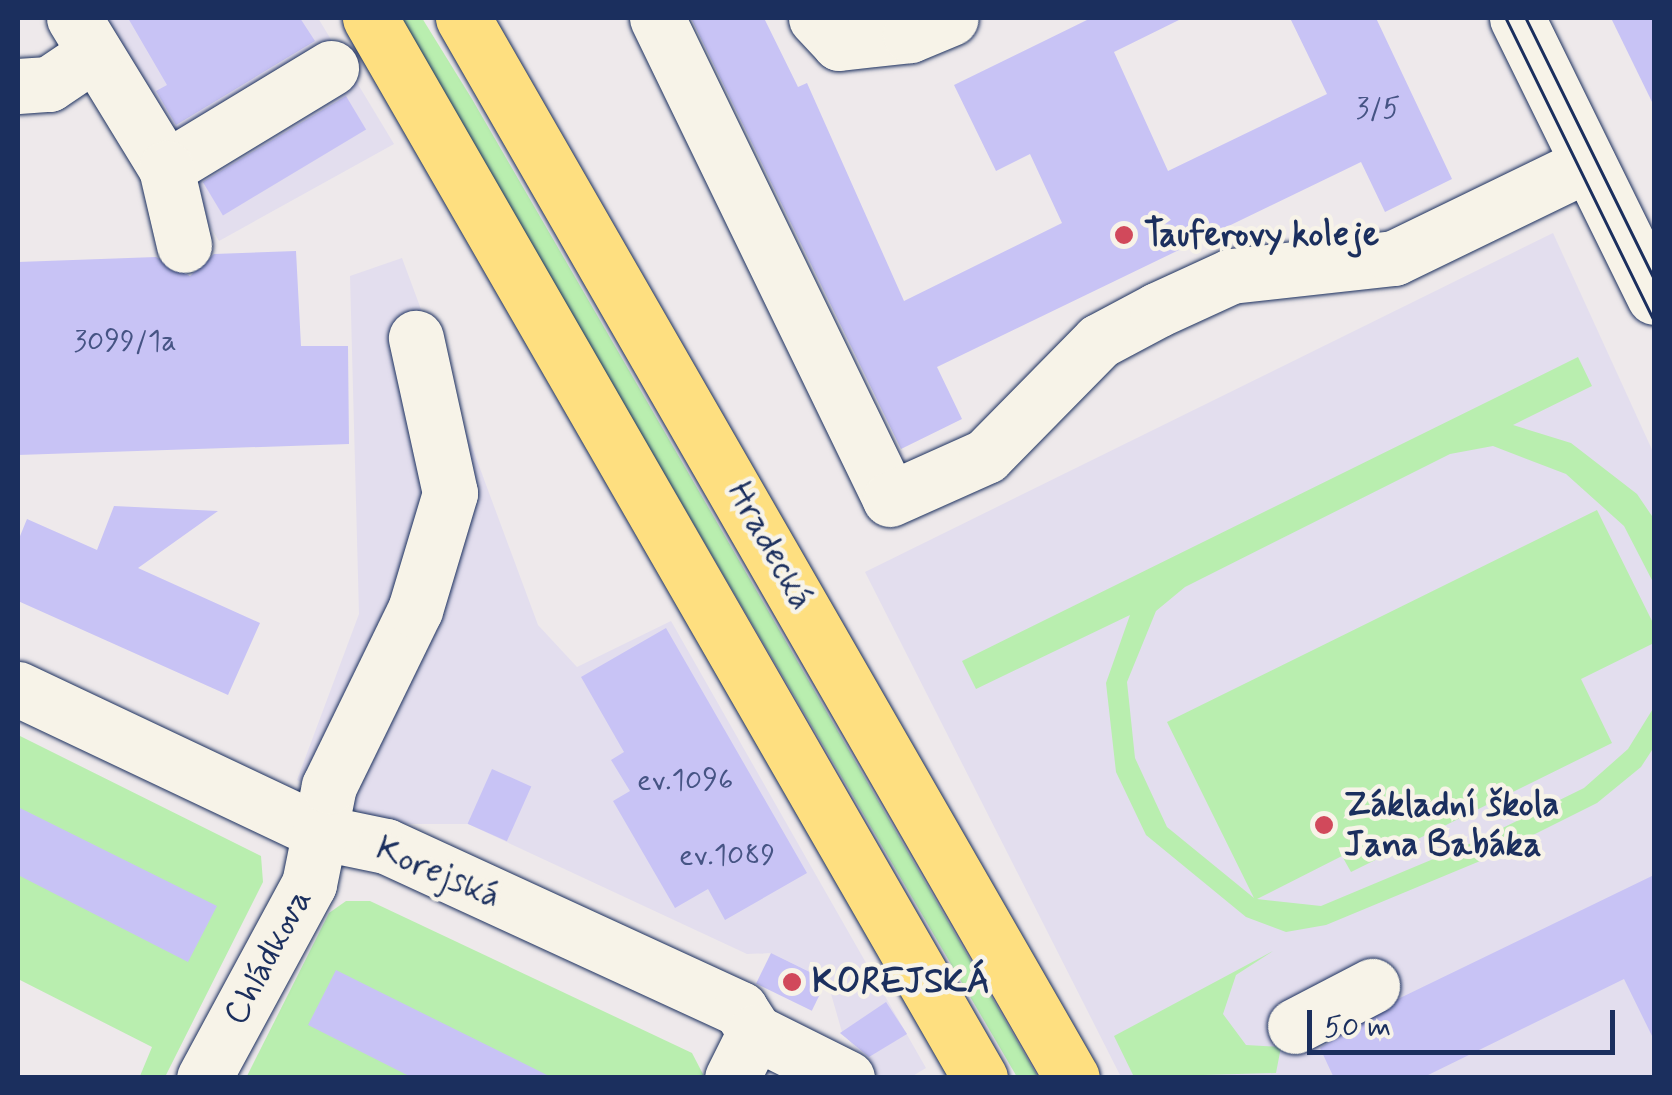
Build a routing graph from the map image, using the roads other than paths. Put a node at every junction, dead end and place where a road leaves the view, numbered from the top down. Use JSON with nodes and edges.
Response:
{"nodes":[{"id":1,"x":370,"y":18,"type":"edge"},
{"id":2,"x":462,"y":18,"type":"edge"},
{"id":3,"x":657,"y":18,"type":"edge"},
{"id":4,"x":816,"y":18,"type":"edge"},
{"id":5,"x":951,"y":18,"type":"edge"},
{"id":6,"x":1517,"y":18,"type":"edge"},
{"id":7,"x":85,"y":35,"type":"edge"},
{"id":8,"x":331,"y":68,"type":"dead end"},
{"id":9,"x":18,"y":86,"type":"edge"},
{"id":10,"x":1588,"y":164,"type":"junction"},
{"id":11,"x":166,"y":168,"type":"junction"},
{"id":12,"x":184,"y":245,"type":"dead end"},
{"id":13,"x":1654,"y":297,"type":"edge"},
{"id":14,"x":416,"y":338,"type":"dead end"},
{"id":15,"x":18,"y":689,"type":"edge"},
{"id":16,"x":323,"y":833,"type":"junction"},
{"id":17,"x":1372,"y":986,"type":"dead end"},
{"id":18,"x":1295,"y":1026,"type":"dead end"},
{"id":19,"x":744,"y":1055,"type":"edge"},
{"id":20,"x":837,"y":1075,"type":"edge"},
{"id":21,"x":204,"y":1078,"type":"edge"},
{"id":22,"x":980,"y":1078,"type":"edge"},
{"id":23,"x":1072,"y":1078,"type":"edge"}],
"edges":[{"from":1,"to":22,"type":"main road"},
{"from":2,"to":23,"type":"main road","name":"Hradecká"},
{"from":3,"to":10,"type":"street"},
{"from":4,"to":5,"type":"street"},
{"from":6,"to":10,"type":"street"},
{"from":7,"to":9,"type":"street"},
{"from":7,"to":11,"type":"street"},
{"from":8,"to":11,"type":"street"},
{"from":10,"to":13,"type":"street"},
{"from":11,"to":12,"type":"street"},
{"from":14,"to":16,"type":"street","name":"Chládkova"},
{"from":15,"to":16,"type":"street","name":"Korejská"},
{"from":16,"to":19,"type":"street","name":"Korejská"},
{"from":16,"to":21,"type":"street","name":"Chládkova"},
{"from":17,"to":18,"type":"street"},
{"from":19,"to":20,"type":"street","name":"Korejská"}]}
